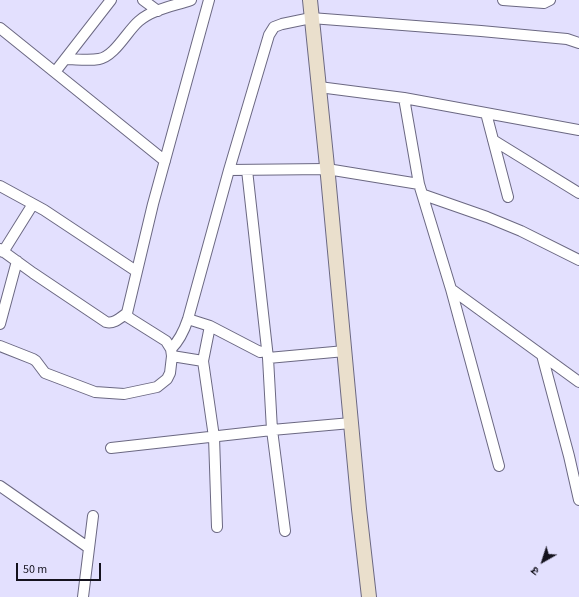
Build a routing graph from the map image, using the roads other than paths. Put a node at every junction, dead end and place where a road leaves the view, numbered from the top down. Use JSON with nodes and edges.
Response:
{"nodes":[{"id":1,"x":111,"y":0,"type":"edge"},
{"id":2,"x":143,"y":0,"type":"edge"},
{"id":3,"x":191,"y":0,"type":"edge"},
{"id":4,"x":209,"y":0,"type":"edge"},
{"id":5,"x":310,"y":0,"type":"edge"},
{"id":6,"x":503,"y":0,"type":"edge"},
{"id":7,"x":507,"y":0,"type":"edge"},
{"id":8,"x":550,"y":0,"type":"edge"},
{"id":9,"x":158,"y":11,"type":"junction"},
{"id":10,"x":311,"y":18,"type":"junction"},
{"id":11,"x":0,"y":28,"type":"edge"},
{"id":12,"x":579,"y":43,"type":"edge"},
{"id":13,"x":65,"y":59,"type":"junction"},
{"id":14,"x":55,"y":72,"type":"junction"},
{"id":15,"x":319,"y":87,"type":"junction"},
{"id":16,"x":404,"y":98,"type":"junction"},
{"id":17,"x":486,"y":113,"type":"junction"},
{"id":18,"x":579,"y":130,"type":"edge"},
{"id":19,"x":493,"y":140,"type":"junction"},
{"id":20,"x":164,"y":162,"type":"junction"},
{"id":21,"x":327,"y":169,"type":"junction"},
{"id":22,"x":229,"y":170,"type":"junction"},
{"id":23,"x":247,"y":170,"type":"junction"},
{"id":24,"x":420,"y":184,"type":"junction"},
{"id":25,"x":0,"y":186,"type":"edge"},
{"id":26,"x":579,"y":193,"type":"edge"},
{"id":27,"x":424,"y":195,"type":"junction"},
{"id":28,"x":508,"y":197,"type":"dead end"},
{"id":29,"x":33,"y":204,"type":"junction"},
{"id":30,"x":2,"y":251,"type":"edge"},
{"id":31,"x":579,"y":260,"type":"edge"},
{"id":32,"x":17,"y":261,"type":"junction"},
{"id":33,"x":136,"y":271,"type":"junction"},
{"id":34,"x":451,"y":288,"type":"junction"},
{"id":35,"x":127,"y":313,"type":"junction"},
{"id":36,"x":188,"y":319,"type":"junction"},
{"id":37,"x":0,"y":324,"type":"edge"},
{"id":38,"x":210,"y":326,"type":"junction"},
{"id":39,"x":0,"y":346,"type":"edge"},
{"id":40,"x":345,"y":351,"type":"junction"},
{"id":41,"x":172,"y":352,"type":"junction"},
{"id":42,"x":268,"y":355,"type":"junction"},
{"id":43,"x":542,"y":355,"type":"junction"},
{"id":44,"x":203,"y":361,"type":"junction"},
{"id":45,"x":579,"y":382,"type":"edge"},
{"id":46,"x":351,"y":423,"type":"junction"},
{"id":47,"x":272,"y":430,"type":"junction"},
{"id":48,"x":214,"y":437,"type":"junction"},
{"id":49,"x":111,"y":448,"type":"dead end"},
{"id":50,"x":569,"y":456,"type":"junction"},
{"id":51,"x":579,"y":465,"type":"edge"},
{"id":52,"x":499,"y":466,"type":"dead end"},
{"id":53,"x":0,"y":486,"type":"edge"},
{"id":54,"x":579,"y":500,"type":"edge"},
{"id":55,"x":94,"y":516,"type":"dead end"},
{"id":56,"x":217,"y":527,"type":"dead end"},
{"id":57,"x":285,"y":531,"type":"dead end"},
{"id":58,"x":89,"y":548,"type":"junction"},
{"id":59,"x":83,"y":597,"type":"edge"},
{"id":60,"x":370,"y":597,"type":"edge"}],
"edges":[{"from":1,"to":13,"type":"street"},
{"from":2,"to":9,"type":"street"},
{"from":3,"to":9,"type":"street"},
{"from":4,"to":20,"type":"street"},
{"from":5,"to":10,"type":"main road"},
{"from":6,"to":7,"type":"street"},
{"from":7,"to":8,"type":"street"},
{"from":9,"to":13,"type":"street"},
{"from":10,"to":12,"type":"street"},
{"from":10,"to":15,"type":"main road"},
{"from":10,"to":22,"type":"street"},
{"from":11,"to":14,"type":"street"},
{"from":13,"to":14,"type":"street"},
{"from":14,"to":20,"type":"street"},
{"from":15,"to":16,"type":"street"},
{"from":15,"to":21,"type":"main road"},
{"from":16,"to":17,"type":"street"},
{"from":16,"to":24,"type":"street"},
{"from":17,"to":18,"type":"street"},
{"from":17,"to":19,"type":"street"},
{"from":19,"to":26,"type":"street"},
{"from":19,"to":28,"type":"street"},
{"from":20,"to":33,"type":"street"},
{"from":21,"to":23,"type":"street"},
{"from":21,"to":24,"type":"street"},
{"from":21,"to":40,"type":"main road"},
{"from":22,"to":23,"type":"street"},
{"from":22,"to":36,"type":"street"},
{"from":23,"to":42,"type":"street"},
{"from":24,"to":27,"type":"street"},
{"from":25,"to":29,"type":"street"},
{"from":27,"to":31,"type":"street"},
{"from":27,"to":34,"type":"street"},
{"from":29,"to":30,"type":"street"},
{"from":29,"to":33,"type":"street"},
{"from":30,"to":32,"type":"street"},
{"from":32,"to":35,"type":"street"},
{"from":32,"to":37,"type":"street"},
{"from":33,"to":35,"type":"street"},
{"from":34,"to":43,"type":"street"},
{"from":34,"to":52,"type":"street"},
{"from":35,"to":41,"type":"street"},
{"from":36,"to":38,"type":"street"},
{"from":36,"to":41,"type":"street"},
{"from":38,"to":42,"type":"street"},
{"from":38,"to":44,"type":"street"},
{"from":39,"to":41,"type":"street"},
{"from":40,"to":42,"type":"street"},
{"from":40,"to":46,"type":"main road"},
{"from":41,"to":44,"type":"street"},
{"from":42,"to":47,"type":"street"},
{"from":43,"to":45,"type":"street"},
{"from":43,"to":50,"type":"street"},
{"from":44,"to":48,"type":"street"},
{"from":46,"to":47,"type":"street"},
{"from":46,"to":60,"type":"main road"},
{"from":47,"to":48,"type":"street"},
{"from":47,"to":57,"type":"street"},
{"from":48,"to":49,"type":"street"},
{"from":48,"to":56,"type":"street"},
{"from":50,"to":51,"type":"street"},
{"from":50,"to":54,"type":"street"},
{"from":53,"to":58,"type":"street"},
{"from":55,"to":58,"type":"street"},
{"from":58,"to":59,"type":"street"}]}
